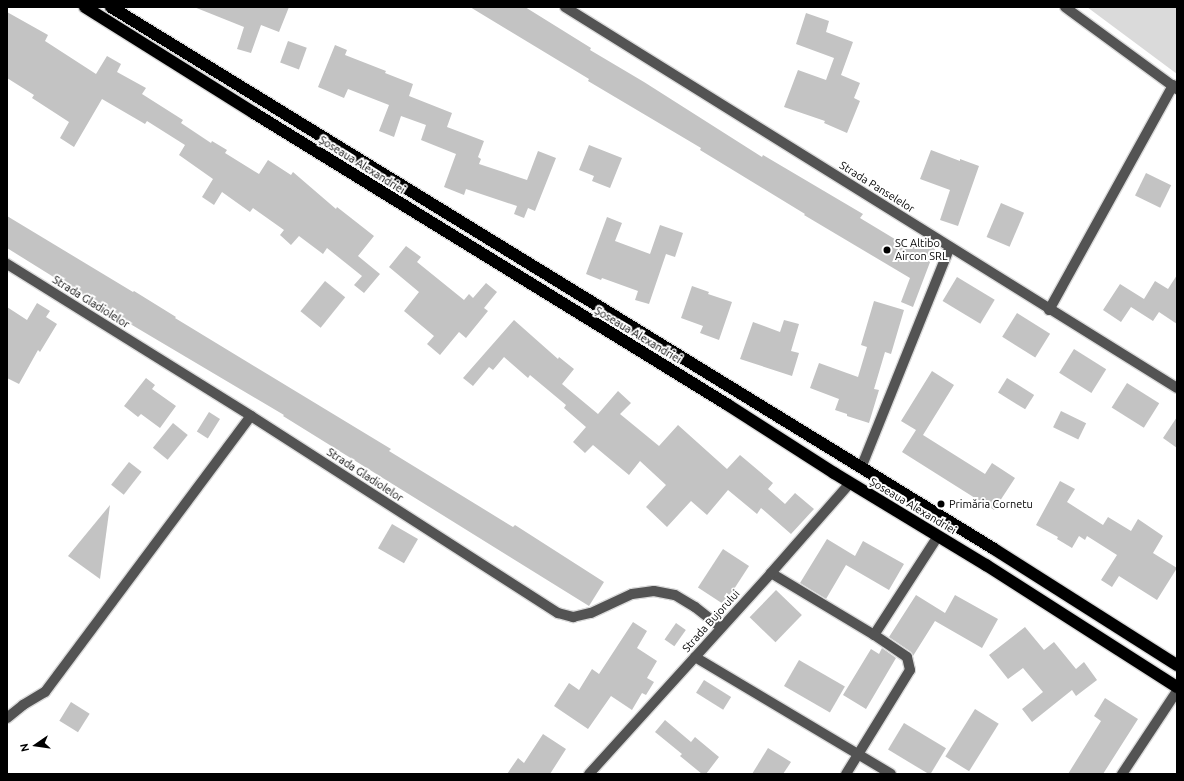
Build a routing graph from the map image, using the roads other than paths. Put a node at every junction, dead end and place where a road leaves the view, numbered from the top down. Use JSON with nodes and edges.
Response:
{"nodes":[{"id":1,"x":85,"y":7,"type":"edge"},
{"id":2,"x":110,"y":7,"type":"edge"},
{"id":3,"x":565,"y":7,"type":"edge"},
{"id":4,"x":1065,"y":7,"type":"edge"},
{"id":5,"x":1175,"y":87,"type":"edge"},
{"id":6,"x":950,"y":247,"type":"junction"},
{"id":7,"x":7,"y":264,"type":"edge"},
{"id":8,"x":1049,"y":310,"type":"junction"},
{"id":9,"x":1177,"y":388,"type":"edge"},
{"id":10,"x":251,"y":416,"type":"junction"},
{"id":11,"x":861,"y":468,"type":"junction"},
{"id":12,"x":850,"y":483,"type":"junction"},
{"id":13,"x":938,"y":536,"type":"junction"},
{"id":14,"x":771,"y":573,"type":"junction"},
{"id":15,"x":721,"y":627,"type":"junction"},
{"id":16,"x":874,"y":635,"type":"junction"},
{"id":17,"x":695,"y":657,"type":"junction"},
{"id":18,"x":1177,"y":665,"type":"edge"},
{"id":19,"x":1177,"y":687,"type":"edge"},
{"id":20,"x":1177,"y":691,"type":"edge"},
{"id":21,"x":7,"y":718,"type":"edge"},
{"id":22,"x":858,"y":755,"type":"junction"},
{"id":23,"x":589,"y":774,"type":"edge"},
{"id":24,"x":846,"y":774,"type":"edge"},
{"id":25,"x":891,"y":774,"type":"edge"},
{"id":26,"x":1122,"y":774,"type":"edge"}],
"edges":[{"from":1,"to":12,"type":"highway","name":"Șoseaua Alexandriei"},
{"from":2,"to":11,"type":"highway","name":"Șoseaua Alexandriei"},
{"from":3,"to":6,"type":"street","name":"Strada Panselelor"},
{"from":4,"to":5,"type":"street"},
{"from":5,"to":8,"type":"street"},
{"from":6,"to":8,"type":"street","name":"Strada Panselelor"},
{"from":6,"to":11,"type":"street"},
{"from":7,"to":10,"type":"street","name":"Strada Gladiolelor"},
{"from":8,"to":9,"type":"street","name":"Strada Panselelor"},
{"from":10,"to":15,"type":"street","name":"Strada Gladiolelor"},
{"from":10,"to":21,"type":"street"},
{"from":11,"to":18,"type":"highway","name":"Șoseaua Alexandriei"},
{"from":12,"to":13,"type":"highway","name":"Șoseaua Alexandriei"},
{"from":12,"to":14,"type":"street","name":"Strada Bujorului"},
{"from":13,"to":16,"type":"street"},
{"from":13,"to":19,"type":"highway","name":"Șoseaua Alexandriei"},
{"from":14,"to":15,"type":"street","name":"Strada Bujorului"},
{"from":14,"to":16,"type":"street"},
{"from":15,"to":17,"type":"street","name":"Strada Bujorului"},
{"from":16,"to":22,"type":"street"},
{"from":17,"to":22,"type":"street"},
{"from":17,"to":23,"type":"street","name":"Strada Bujorului"},
{"from":20,"to":26,"type":"street"},
{"from":22,"to":24,"type":"street"},
{"from":22,"to":25,"type":"street"}]}
